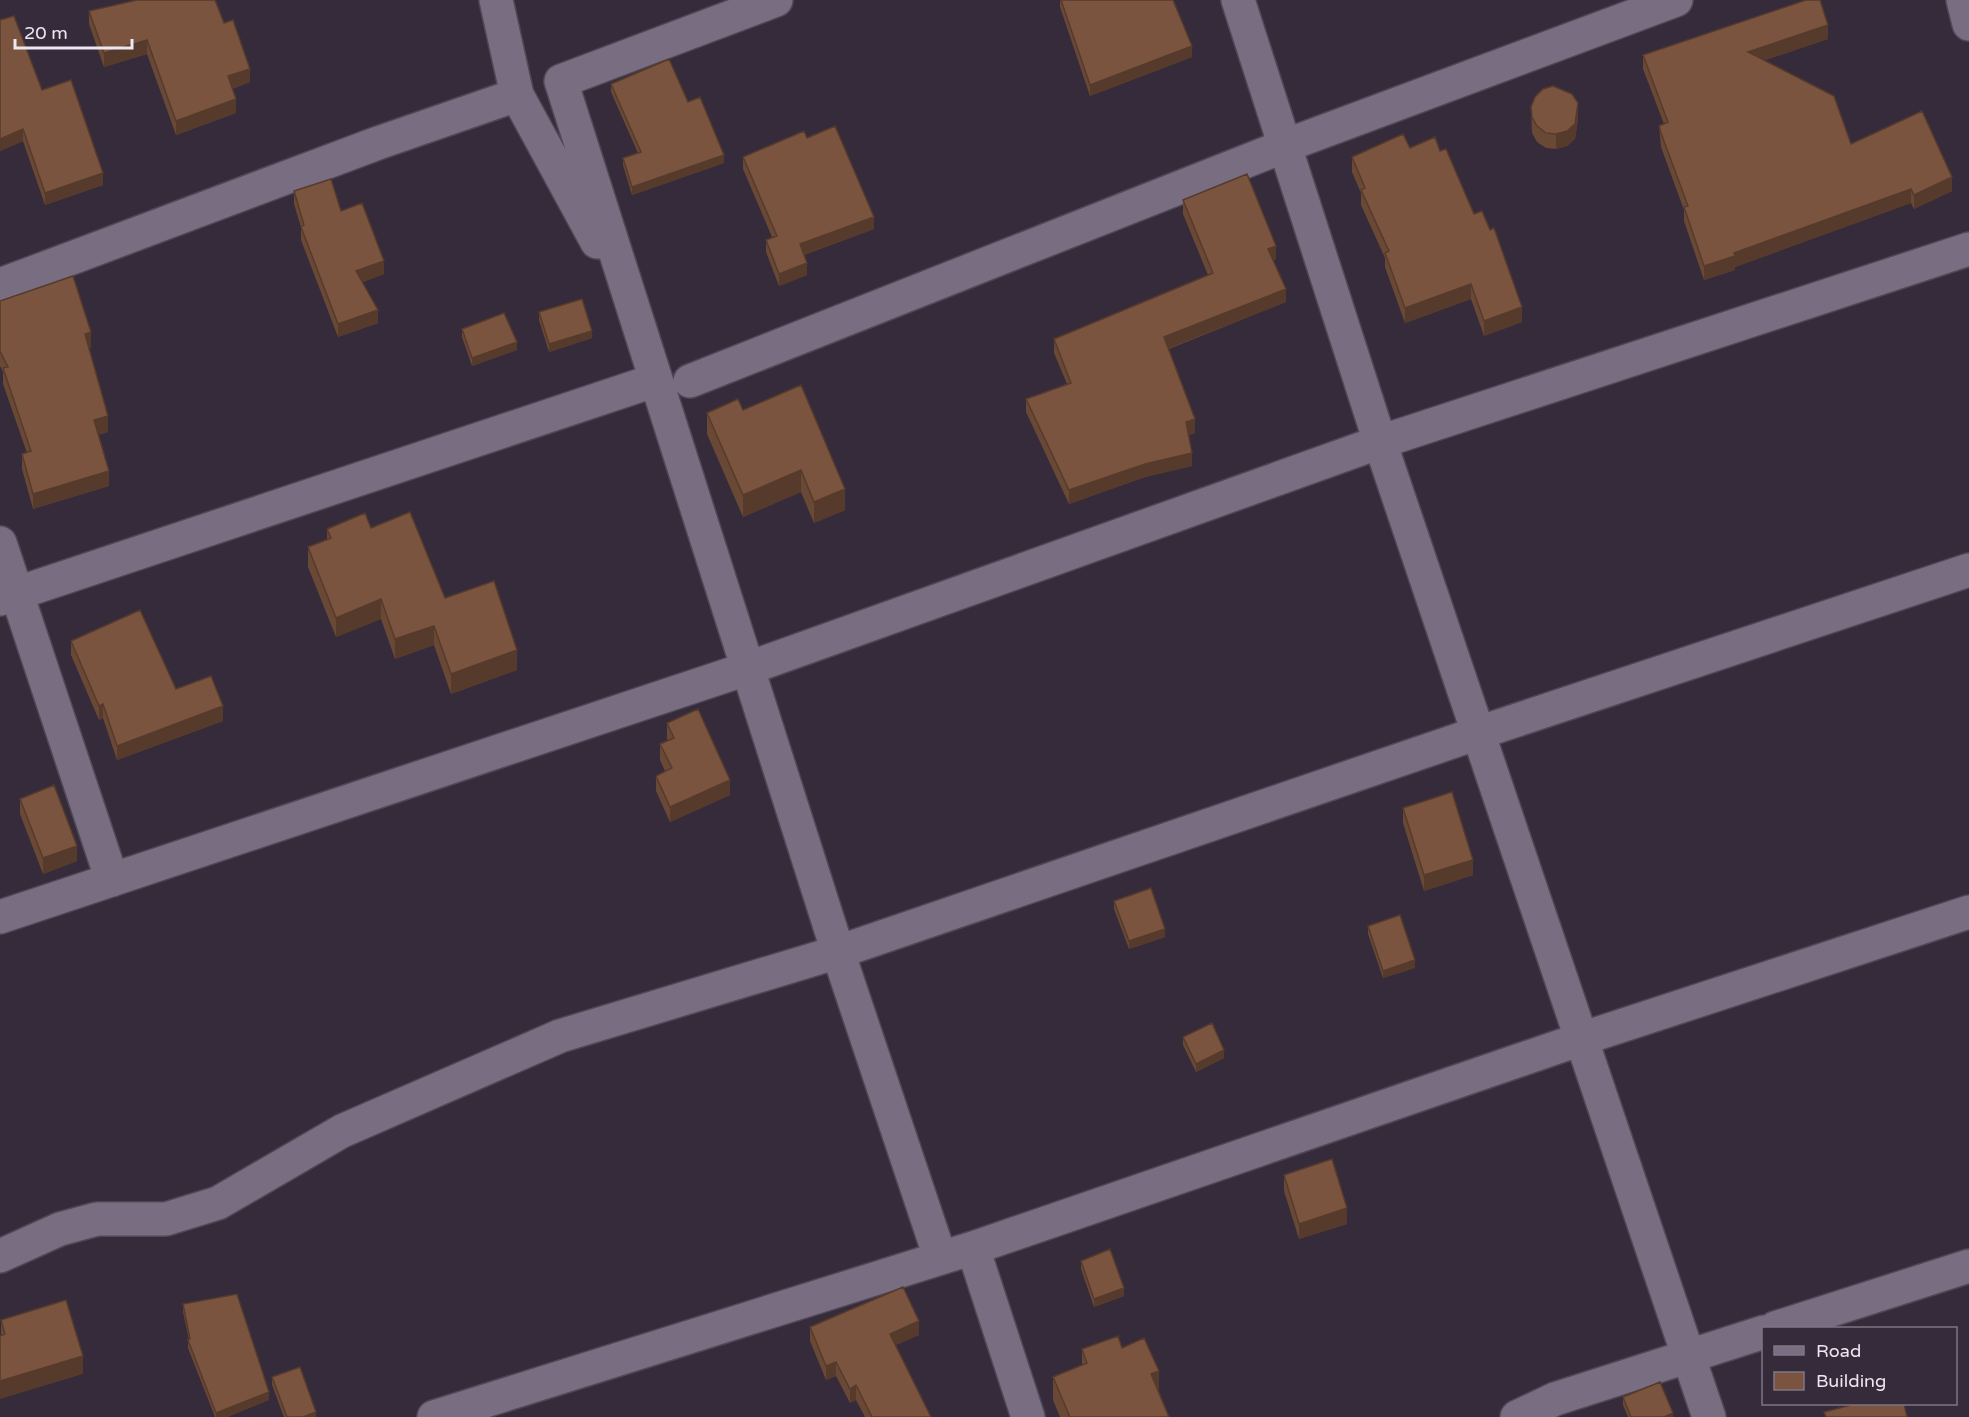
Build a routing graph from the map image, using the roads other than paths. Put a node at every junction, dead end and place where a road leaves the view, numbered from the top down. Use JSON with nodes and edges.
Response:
{"nodes":[{"id":1,"x":496,"y":0,"type":"edge"},
{"id":2,"x":776,"y":0,"type":"edge"},
{"id":3,"x":1238,"y":0,"type":"edge"},
{"id":4,"x":1676,"y":0,"type":"edge"},
{"id":5,"x":1963,"y":0,"type":"edge"},
{"id":6,"x":1969,"y":24,"type":"edge"},
{"id":7,"x":517,"y":95,"type":"junction"},
{"id":8,"x":1287,"y":145,"type":"junction"},
{"id":9,"x":1969,"y":249,"type":"edge"},
{"id":10,"x":0,"y":285,"type":"edge"},
{"id":11,"x":656,"y":380,"type":"junction"},
{"id":12,"x":690,"y":381,"type":"dead end"},
{"id":13,"x":1380,"y":442,"type":"junction"},
{"id":14,"x":0,"y":543,"type":"edge"},
{"id":15,"x":1969,"y":570,"type":"edge"},
{"id":16,"x":8,"y":596,"type":"edge"},
{"id":17,"x":749,"y":668,"type":"junction"},
{"id":18,"x":1478,"y":733,"type":"junction"},
{"id":19,"x":112,"y":880,"type":"junction"},
{"id":20,"x":1969,"y":912,"type":"edge"},
{"id":21,"x":0,"y":917,"type":"edge"},
{"id":22,"x":838,"y":952,"type":"junction"},
{"id":23,"x":1581,"y":1039,"type":"junction"},
{"id":24,"x":973,"y":1248,"type":"junction"},
{"id":25,"x":0,"y":1256,"type":"edge"},
{"id":26,"x":940,"y":1257,"type":"junction"},
{"id":27,"x":1969,"y":1266,"type":"edge"},
{"id":28,"x":1781,"y":1327,"type":"edge"},
{"id":29,"x":1762,"y":1333,"type":"edge"},
{"id":30,"x":1689,"y":1356,"type":"junction"},
{"id":31,"x":434,"y":1417,"type":"edge"},
{"id":32,"x":1028,"y":1417,"type":"edge"},
{"id":33,"x":1517,"y":1417,"type":"edge"},
{"id":34,"x":1709,"y":1417,"type":"edge"}],
"edges":[{"from":1,"to":7,"type":"street"},
{"from":2,"to":17,"type":"street"},
{"from":3,"to":8,"type":"street"},
{"from":4,"to":8,"type":"street"},
{"from":5,"to":6,"type":"street"},
{"from":7,"to":10,"type":"street"},
{"from":7,"to":11,"type":"street"},
{"from":8,"to":12,"type":"street"},
{"from":8,"to":13,"type":"street"},
{"from":9,"to":13,"type":"street"},
{"from":11,"to":16,"type":"street"},
{"from":11,"to":17,"type":"street"},
{"from":13,"to":17,"type":"street"},
{"from":13,"to":18,"type":"street"},
{"from":14,"to":16,"type":"street"},
{"from":15,"to":18,"type":"street"},
{"from":16,"to":19,"type":"street"},
{"from":17,"to":19,"type":"street"},
{"from":17,"to":22,"type":"street"},
{"from":18,"to":22,"type":"street"},
{"from":18,"to":23,"type":"street"},
{"from":19,"to":21,"type":"street"},
{"from":20,"to":23,"type":"street"},
{"from":22,"to":25,"type":"street"},
{"from":22,"to":26,"type":"street"},
{"from":23,"to":24,"type":"street"},
{"from":23,"to":30,"type":"street"},
{"from":24,"to":26,"type":"street"},
{"from":24,"to":32,"type":"street"},
{"from":26,"to":31,"type":"street"},
{"from":27,"to":28,"type":"street"},
{"from":29,"to":30,"type":"street"},
{"from":30,"to":33,"type":"street"},
{"from":30,"to":34,"type":"street"}]}
